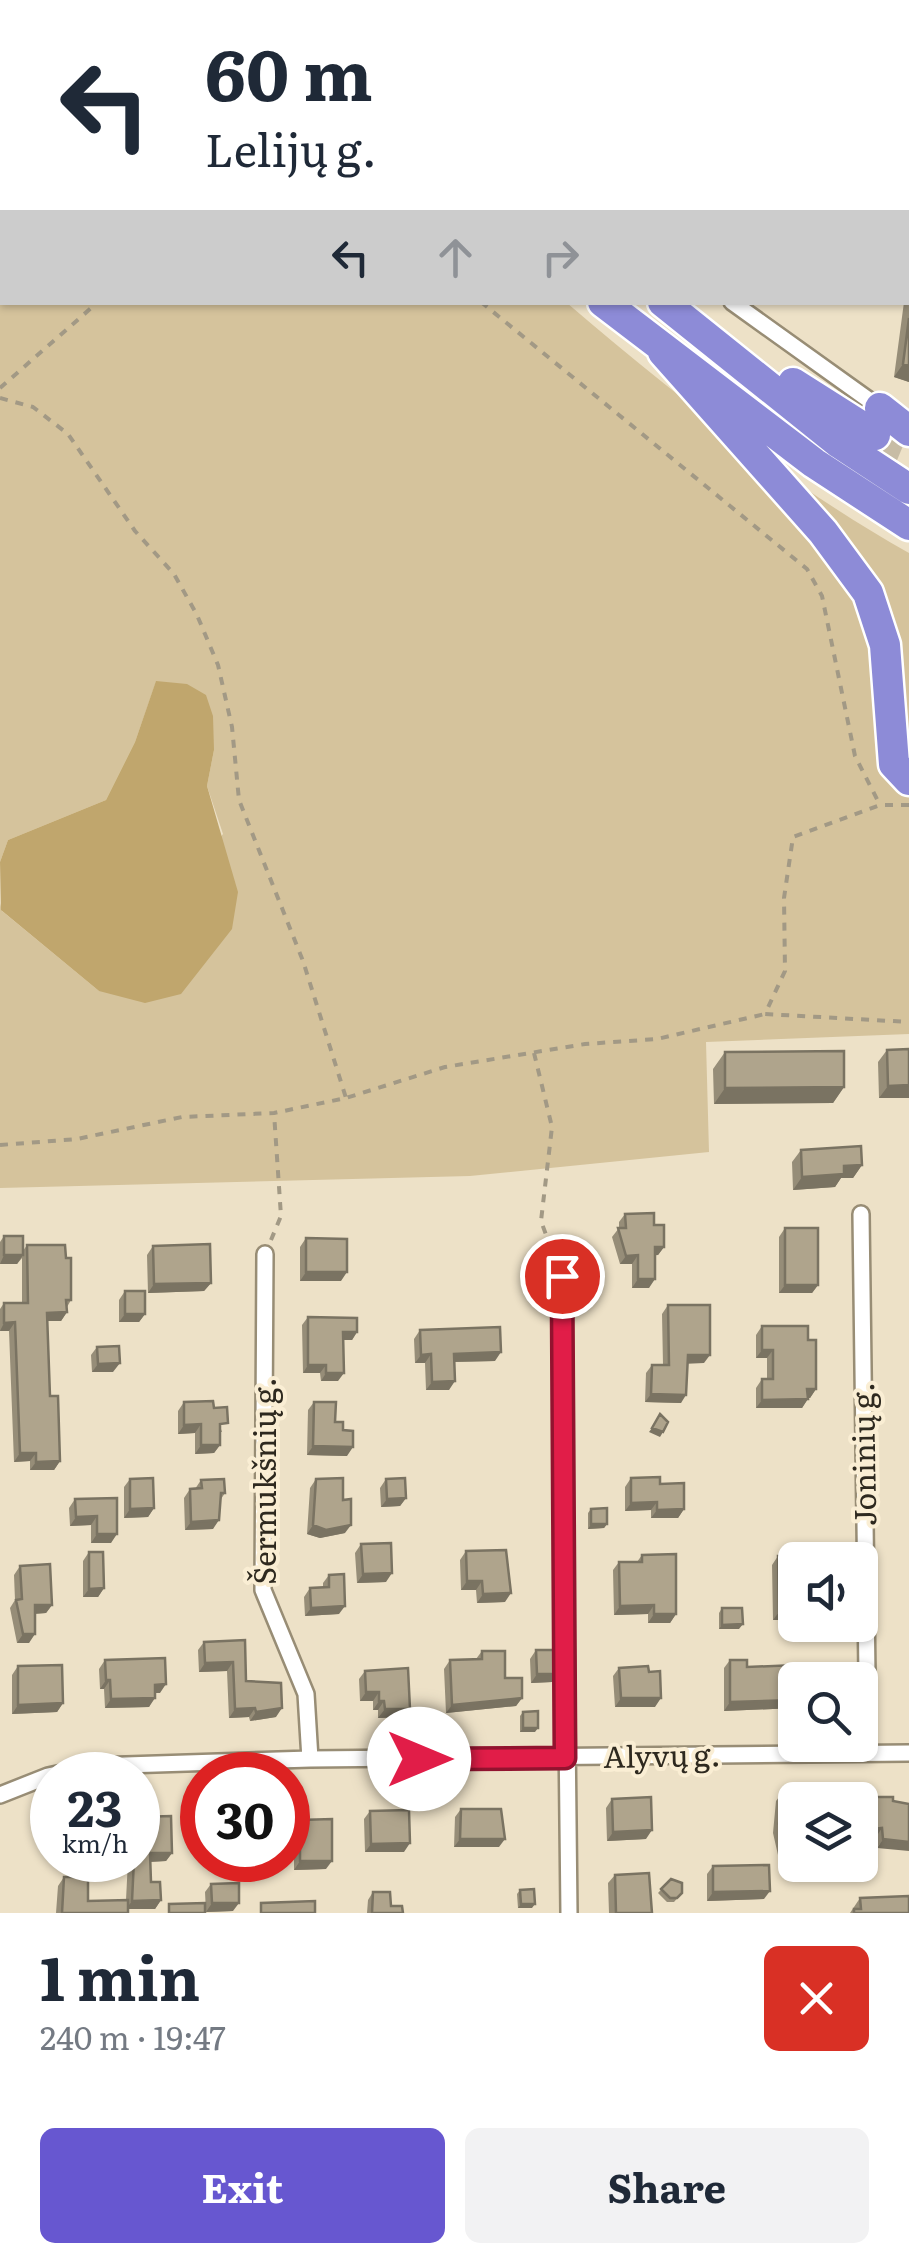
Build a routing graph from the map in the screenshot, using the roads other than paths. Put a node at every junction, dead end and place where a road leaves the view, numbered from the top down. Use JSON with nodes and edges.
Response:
{"nodes":[{"id":1,"x":608,"y":305,"type":"edge"},
{"id":2,"x":667,"y":305,"type":"edge"},
{"id":3,"x":698,"y":305,"type":"edge"},
{"id":4,"x":736,"y":305,"type":"edge"},
{"id":5,"x":664,"y":352,"type":"junction"},
{"id":6,"x":877,"y":422,"type":"junction"},
{"id":7,"x":909,"y":431,"type":"tunnel mouth"},
{"id":8,"x":909,"y":489,"type":"edge"},
{"id":9,"x":909,"y":524,"type":"edge"},
{"id":10,"x":909,"y":780,"type":"edge"},
{"id":11,"x":860,"y":1214,"type":"dead end"},
{"id":12,"x":266,"y":1254,"type":"road end"},
{"id":13,"x":562,"y":1276,"type":"road end"},
{"id":14,"x":867,"y":1662,"type":"edge"},
{"id":15,"x":310,"y":1752,"type":"edge"},
{"id":16,"x":909,"y":1753,"type":"edge"},
{"id":17,"x":878,"y":1754,"type":"edge"},
{"id":18,"x":778,"y":1755,"type":"edge"},
{"id":19,"x":565,"y":1758,"type":"junction"},
{"id":20,"x":310,"y":1759,"type":"edge"},
{"id":21,"x":180,"y":1763,"type":"edge"},
{"id":22,"x":0,"y":1795,"type":"edge"},
{"id":23,"x":569,"y":1913,"type":"edge"}],
"edges":[{"from":1,"to":5,"type":"highway"},
{"from":2,"to":8,"type":"highway"},
{"from":3,"to":6,"type":"highway"},
{"from":4,"to":6,"type":"street"},
{"from":5,"to":9,"type":"highway"},
{"from":5,"to":10,"type":"highway"},
{"from":6,"to":7,"type":"highway"},
{"from":11,"to":14,"type":"street","name":"Joninių g."},
{"from":12,"to":15,"type":"street","name":"Šermukšnių g."},
{"from":13,"to":19,"type":"street"},
{"from":16,"to":17,"type":"street","name":"Alyvų g."},
{"from":18,"to":19,"type":"street","name":"Alyvų g."},
{"from":19,"to":20,"type":"street","name":"Alyvų g."},
{"from":19,"to":23,"type":"street"},
{"from":21,"to":22,"type":"street","name":"Alyvų g."}]}
